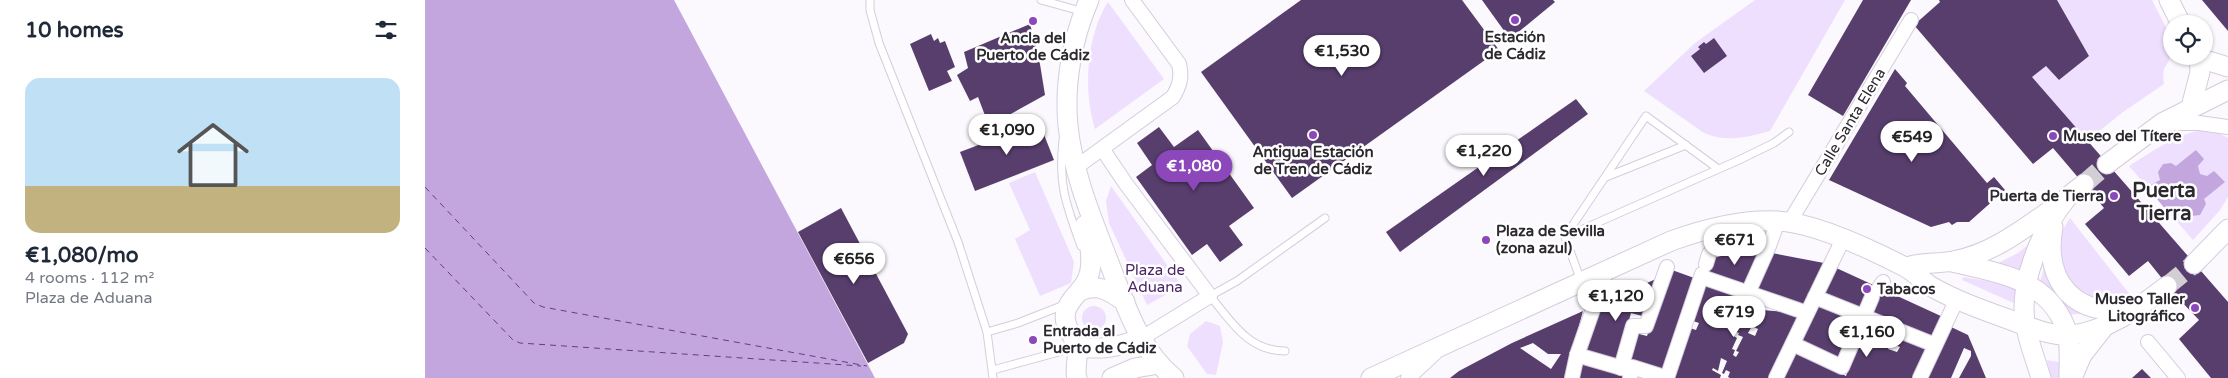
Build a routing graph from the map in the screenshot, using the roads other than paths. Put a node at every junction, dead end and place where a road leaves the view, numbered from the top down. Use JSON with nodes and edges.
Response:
{"nodes":[{"id":1,"x":865,"y":0,"type":"edge"},
{"id":2,"x":871,"y":0,"type":"edge"},
{"id":3,"x":1041,"y":0,"type":"edge"},
{"id":4,"x":1132,"y":0,"type":"edge"},
{"id":5,"x":2169,"y":0,"type":"edge"},
{"id":6,"x":1086,"y":6,"type":"edge"},
{"id":7,"x":871,"y":10,"type":"junction"},
{"id":8,"x":2176,"y":15,"type":"edge"},
{"id":9,"x":1911,"y":20,"type":"dead end"},
{"id":10,"x":2213,"y":62,"type":"edge"},
{"id":11,"x":2200,"y":65,"type":"edge"},
{"id":12,"x":2204,"y":65,"type":"edge"},
{"id":13,"x":2228,"y":67,"type":"edge"},
{"id":14,"x":2225,"y":97,"type":"edge"},
{"id":15,"x":2191,"y":107,"type":"junction"},
{"id":16,"x":1068,"y":110,"type":"junction"},
{"id":17,"x":2162,"y":123,"type":"junction"},
{"id":18,"x":2228,"y":126,"type":"edge"},
{"id":19,"x":1789,"y":132,"type":"dead end"},
{"id":20,"x":1686,"y":146,"type":"junction"},
{"id":21,"x":1103,"y":150,"type":"junction"},
{"id":22,"x":2107,"y":164,"type":"tunnel mouth"},
{"id":23,"x":1717,"y":168,"type":"junction"},
{"id":24,"x":1076,"y":172,"type":"junction"},
{"id":25,"x":1605,"y":177,"type":"junction"},
{"id":26,"x":2083,"y":184,"type":"tunnel mouth"},
{"id":27,"x":2067,"y":198,"type":"junction"},
{"id":28,"x":2055,"y":216,"type":"junction"},
{"id":29,"x":1325,"y":218,"type":"dead end"},
{"id":30,"x":1783,"y":222,"type":"junction"},
{"id":31,"x":2228,"y":229,"type":"edge"},
{"id":32,"x":1565,"y":237,"type":"junction"},
{"id":33,"x":1843,"y":239,"type":"junction"},
{"id":34,"x":1952,"y":262,"type":"junction"},
{"id":35,"x":2195,"y":264,"type":"tunnel mouth"},
{"id":36,"x":1667,"y":267,"type":"dead end"},
{"id":37,"x":1907,"y":267,"type":"junction"},
{"id":38,"x":1607,"y":269,"type":"junction"},
{"id":39,"x":1090,"y":272,"type":"junction"},
{"id":40,"x":1581,"y":281,"type":"junction"},
{"id":41,"x":2027,"y":283,"type":"junction"},
{"id":42,"x":2167,"y":286,"type":"tunnel mouth"},
{"id":43,"x":1878,"y":289,"type":"dead end"},
{"id":44,"x":1748,"y":293,"type":"junction"},
{"id":45,"x":1075,"y":296,"type":"junction"},
{"id":46,"x":1210,"y":296,"type":"junction"},
{"id":47,"x":1815,"y":297,"type":"junction"},
{"id":48,"x":1957,"y":300,"type":"junction"},
{"id":49,"x":1125,"y":302,"type":"junction"},
{"id":50,"x":2138,"y":308,"type":"junction"},
{"id":51,"x":1807,"y":313,"type":"junction"},
{"id":52,"x":1864,"y":316,"type":"junction"},
{"id":53,"x":2025,"y":326,"type":"junction"},
{"id":54,"x":2104,"y":327,"type":"junction"},
{"id":55,"x":987,"y":332,"type":"junction"},
{"id":56,"x":2068,"y":335,"type":"junction"},
{"id":57,"x":1142,"y":338,"type":"junction"},
{"id":58,"x":2147,"y":342,"type":"dead end"},
{"id":59,"x":1793,"y":344,"type":"junction"},
{"id":60,"x":1935,"y":345,"type":"junction"},
{"id":61,"x":1443,"y":346,"type":"junction"},
{"id":62,"x":1077,"y":347,"type":"junction"},
{"id":63,"x":1285,"y":351,"type":"dead end"},
{"id":64,"x":1577,"y":355,"type":"junction"},
{"id":65,"x":993,"y":370,"type":"junction"},
{"id":66,"x":1629,"y":371,"type":"edge"},
{"id":67,"x":1165,"y":372,"type":"edge"},
{"id":68,"x":993,"y":378,"type":"edge"},
{"id":69,"x":1077,"y":378,"type":"edge"},
{"id":70,"x":1112,"y":378,"type":"edge"},
{"id":71,"x":1371,"y":378,"type":"edge"},
{"id":72,"x":1408,"y":378,"type":"edge"},
{"id":73,"x":1572,"y":378,"type":"edge"},
{"id":74,"x":1776,"y":378,"type":"edge"},
{"id":75,"x":1921,"y":378,"type":"edge"},
{"id":76,"x":2041,"y":378,"type":"edge"},
{"id":77,"x":2070,"y":378,"type":"edge"},
{"id":78,"x":2178,"y":378,"type":"edge"}],
"edges":[{"from":1,"to":7,"type":"lane"},
{"from":2,"to":7,"type":"lane"},
{"from":3,"to":6,"type":"lane"},
{"from":4,"to":21,"type":"street"},
{"from":5,"to":8,"type":"street"},
{"from":6,"to":16,"type":"street"},
{"from":7,"to":55,"type":"lane"},
{"from":9,"to":30,"type":"street","name":"Calle Santa Elena"},
{"from":10,"to":13,"type":"street"},
{"from":11,"to":15,"type":"street"},
{"from":12,"to":14,"type":"street"},
{"from":14,"to":15,"type":"street"},
{"from":15,"to":17,"type":"street"},
{"from":16,"to":24,"type":"street"},
{"from":16,"to":39,"type":"lane"},
{"from":17,"to":18,"type":"street"},
{"from":17,"to":22,"type":"street"},
{"from":19,"to":23,"type":"lane"},
{"from":20,"to":23,"type":"lane"},
{"from":20,"to":25,"type":"lane"},
{"from":20,"to":25,"type":"lane"},
{"from":21,"to":24,"type":"street"},
{"from":21,"to":46,"type":"street"},
{"from":23,"to":32,"type":"lane"},
{"from":24,"to":39,"type":"street"},
{"from":24,"to":49,"type":"street"},
{"from":25,"to":32,"type":"lane"},
{"from":26,"to":27,"type":"street"},
{"from":27,"to":28,"type":"street"},
{"from":27,"to":34,"type":"street"},
{"from":28,"to":41,"type":"street"},
{"from":28,"to":50,"type":"street"},
{"from":29,"to":46,"type":"lane"},
{"from":30,"to":33,"type":"street"},
{"from":30,"to":38,"type":"street"},
{"from":30,"to":44,"type":"street","name":"Calle Santa Elena"},
{"from":31,"to":35,"type":"street"},
{"from":32,"to":40,"type":"lane"},
{"from":33,"to":37,"type":"street"},
{"from":33,"to":47,"type":"street"},
{"from":34,"to":37,"type":"street"},
{"from":34,"to":41,"type":"street"},
{"from":36,"to":66,"type":"street"},
{"from":37,"to":48,"type":"street"},
{"from":38,"to":40,"type":"street"},
{"from":38,"to":64,"type":"street"},
{"from":39,"to":45,"type":"street"},
{"from":40,"to":61,"type":"street"},
{"from":41,"to":53,"type":"street"},
{"from":41,"to":56,"type":"street"},
{"from":42,"to":50,"type":"street"},
{"from":43,"to":52,"type":"street"},
{"from":44,"to":51,"type":"street"},
{"from":44,"to":66,"type":"street"},
{"from":45,"to":49,"type":"street"},
{"from":45,"to":55,"type":"lane"},
{"from":45,"to":62,"type":"street"},
{"from":46,"to":57,"type":"street"},
{"from":46,"to":63,"type":"lane"},
{"from":47,"to":51,"type":"street"},
{"from":47,"to":52,"type":"street"},
{"from":48,"to":53,"type":"street"},
{"from":48,"to":60,"type":"street"},
{"from":49,"to":57,"type":"street"},
{"from":50,"to":54,"type":"street"},
{"from":51,"to":59,"type":"street"},
{"from":52,"to":59,"type":"street"},
{"from":52,"to":60,"type":"street"},
{"from":53,"to":56,"type":"street"},
{"from":53,"to":76,"type":"street"},
{"from":54,"to":56,"type":"street"},
{"from":54,"to":77,"type":"street"},
{"from":55,"to":65,"type":"lane"},
{"from":56,"to":77,"type":"street"},
{"from":57,"to":62,"type":"street"},
{"from":57,"to":67,"type":"street"},
{"from":58,"to":78,"type":"street"},
{"from":59,"to":74,"type":"street"},
{"from":60,"to":75,"type":"street"},
{"from":61,"to":71,"type":"street"},
{"from":61,"to":72,"type":"street"},
{"from":62,"to":65,"type":"lane"},
{"from":62,"to":69,"type":"street"},
{"from":64,"to":66,"type":"street"},
{"from":64,"to":73,"type":"street"},
{"from":65,"to":68,"type":"lane"},
{"from":67,"to":70,"type":"street"}]}
